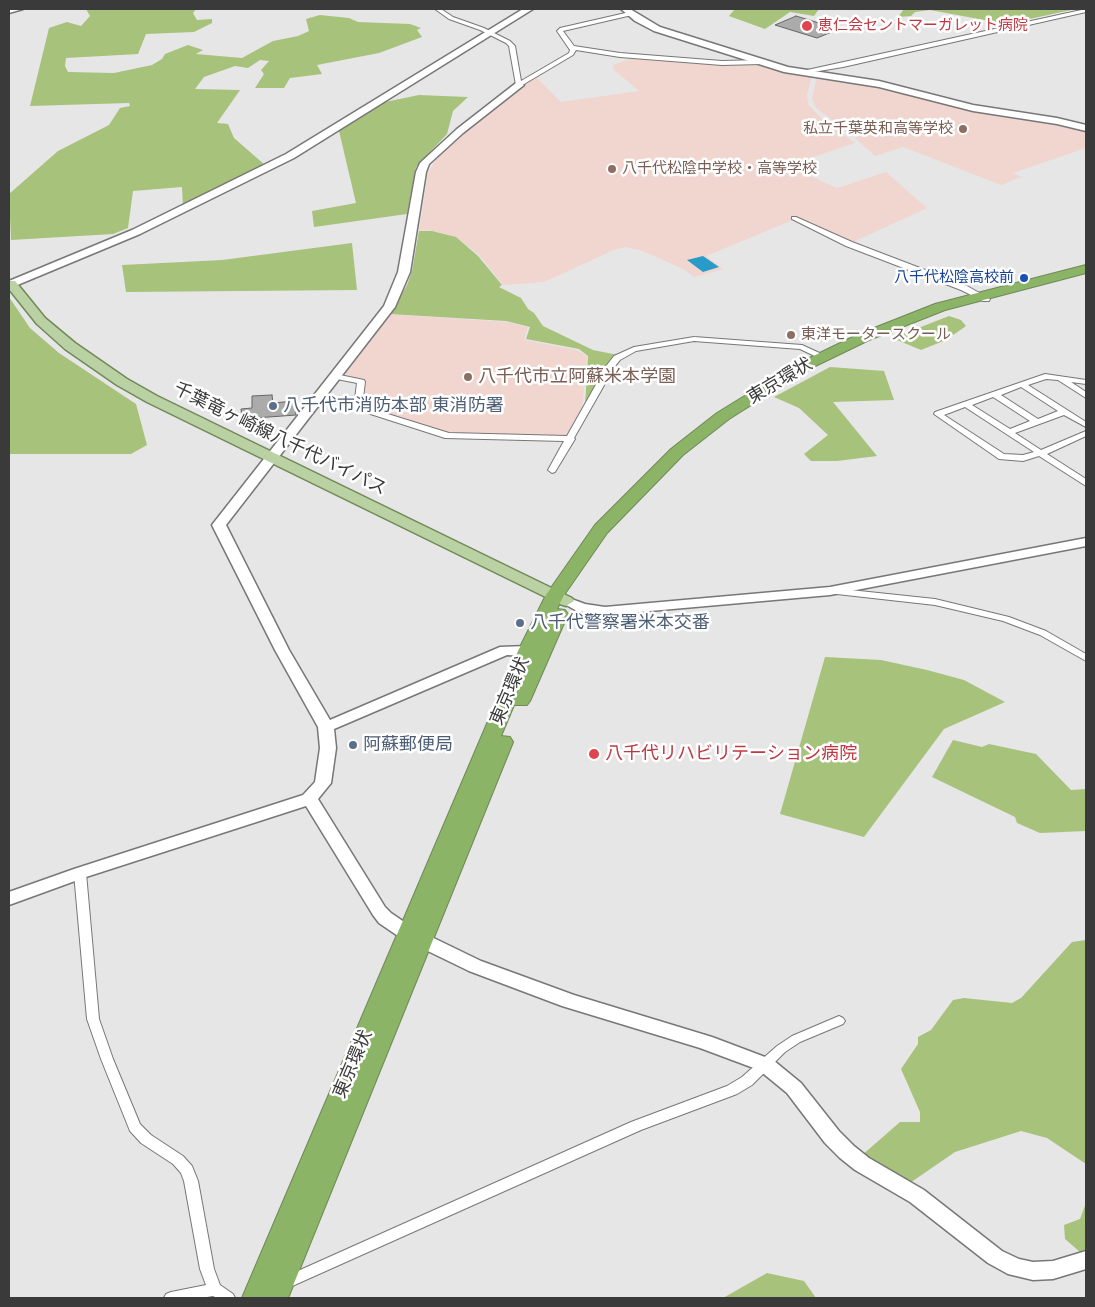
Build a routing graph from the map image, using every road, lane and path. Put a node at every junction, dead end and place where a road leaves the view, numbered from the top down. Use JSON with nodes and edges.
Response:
{"nodes":[{"id":1,"x":19,"y":9,"type":"edge"},
{"id":2,"x":438,"y":9,"type":"edge"},
{"id":3,"x":529,"y":9,"type":"edge"},
{"id":4,"x":9,"y":10,"type":"edge"},
{"id":5,"x":1086,"y":10,"type":"edge"},
{"id":6,"x":627,"y":11,"type":"edge"},
{"id":7,"x":491,"y":32,"type":"junction"},
{"id":8,"x":572,"y":48,"type":"junction"},
{"id":9,"x":761,"y":62,"type":"junction"},
{"id":10,"x":801,"y":72,"type":"junction"},
{"id":11,"x":519,"y":85,"type":"junction"},
{"id":12,"x":1086,"y":128,"type":"edge"},
{"id":13,"x":794,"y":218,"type":"dead end"},
{"id":14,"x":1086,"y":269,"type":"edge"},
{"id":15,"x":1086,"y":274,"type":"edge"},
{"id":16,"x":10,"y":285,"type":"edge"},
{"id":17,"x":982,"y":297,"type":"junction"},
{"id":18,"x":822,"y":356,"type":"junction"},
{"id":19,"x":335,"y":376,"type":"junction"},
{"id":20,"x":1058,"y":378,"type":"junction"},
{"id":21,"x":1086,"y":382,"type":"edge"},
{"id":22,"x":1021,"y":384,"type":"junction"},
{"id":23,"x":994,"y":394,"type":"junction"},
{"id":24,"x":1086,"y":396,"type":"edge"},
{"id":25,"x":966,"y":404,"type":"junction"},
{"id":26,"x":1065,"y":412,"type":"junction"},
{"id":27,"x":1037,"y":422,"type":"junction"},
{"id":28,"x":1086,"y":425,"type":"edge"},
{"id":29,"x":1009,"y":432,"type":"junction"},
{"id":30,"x":1086,"y":433,"type":"edge"},
{"id":31,"x":571,"y":439,"type":"junction"},
{"id":32,"x":1041,"y":453,"type":"junction"},
{"id":33,"x":271,"y":458,"type":"junction"},
{"id":34,"x":552,"y":470,"type":"dead end"},
{"id":35,"x":1086,"y":483,"type":"edge"},
{"id":36,"x":1086,"y":542,"type":"edge"},
{"id":37,"x":830,"y":591,"type":"junction"},
{"id":38,"x":560,"y":598,"type":"junction"},
{"id":39,"x":527,"y":651,"type":"junction"},
{"id":40,"x":1086,"y":658,"type":"edge"},
{"id":41,"x":326,"y":726,"type":"junction"},
{"id":42,"x":308,"y":799,"type":"junction"},
{"id":43,"x":80,"y":873,"type":"junction"},
{"id":44,"x":9,"y":899,"type":"edge"},
{"id":45,"x":414,"y":937,"type":"junction"},
{"id":46,"x":838,"y":1022,"type":"dead end"},
{"id":47,"x":766,"y":1064,"type":"junction"},
{"id":48,"x":1086,"y":1260,"type":"edge"},
{"id":49,"x":215,"y":1289,"type":"junction"},
{"id":50,"x":277,"y":1292,"type":"edge"},
{"id":51,"x":171,"y":1298,"type":"edge"},
{"id":52,"x":228,"y":1298,"type":"edge"},
{"id":53,"x":256,"y":1298,"type":"edge"}],
"edges":[{"from":1,"to":4,"type":"street"},
{"from":2,"to":7,"type":"street"},
{"from":3,"to":7,"type":"street"},
{"from":5,"to":10,"type":"street"},
{"from":6,"to":8,"type":"street"},
{"from":6,"to":9,"type":"street"},
{"from":7,"to":11,"type":"street"},
{"from":7,"to":16,"type":"street"},
{"from":8,"to":9,"type":"street"},
{"from":8,"to":11,"type":"street"},
{"from":9,"to":10,"type":"street"},
{"from":10,"to":12,"type":"street"},
{"from":11,"to":19,"type":"street"},
{"from":13,"to":17,"type":"street"},
{"from":14,"to":17,"type":"highway","name":"東京環状"},
{"from":15,"to":17,"type":"highway","name":"東京環状"},
{"from":16,"to":33,"type":"main road","name":"千葉竜ヶ崎線八千代バイパス"},
{"from":17,"to":18,"type":"highway","name":"東京環状"},
{"from":17,"to":38,"type":"highway","name":"東京環状"},
{"from":18,"to":31,"type":"street"},
{"from":18,"to":38,"type":"highway","name":"東京環状"},
{"from":19,"to":31,"type":"street"},
{"from":19,"to":33,"type":"street"},
{"from":20,"to":21,"type":"street"},
{"from":20,"to":22,"type":"street"},
{"from":20,"to":24,"type":"street"},
{"from":22,"to":23,"type":"street"},
{"from":22,"to":26,"type":"street"},
{"from":23,"to":25,"type":"street"},
{"from":23,"to":27,"type":"street"},
{"from":25,"to":29,"type":"street"},
{"from":25,"to":32,"type":"street"},
{"from":26,"to":27,"type":"street"},
{"from":26,"to":28,"type":"street"},
{"from":27,"to":29,"type":"street"},
{"from":29,"to":32,"type":"street"},
{"from":30,"to":32,"type":"street"},
{"from":31,"to":34,"type":"street"},
{"from":32,"to":35,"type":"street"},
{"from":33,"to":38,"type":"main road","name":"千葉竜ヶ崎線八千代バイパス"},
{"from":33,"to":41,"type":"street"},
{"from":36,"to":37,"type":"street"},
{"from":37,"to":38,"type":"street"},
{"from":37,"to":40,"type":"street"},
{"from":38,"to":39,"type":"highway","name":"東京環状"},
{"from":38,"to":45,"type":"highway","name":"東京環状"},
{"from":39,"to":41,"type":"street"},
{"from":39,"to":45,"type":"highway","name":"東京環状"},
{"from":41,"to":42,"type":"street"},
{"from":42,"to":43,"type":"street"},
{"from":42,"to":45,"type":"street"},
{"from":43,"to":44,"type":"street"},
{"from":43,"to":49,"type":"street"},
{"from":45,"to":47,"type":"street"},
{"from":45,"to":50,"type":"highway","name":"東京環状"},
{"from":45,"to":53,"type":"highway","name":"東京環状"},
{"from":46,"to":47,"type":"street"},
{"from":47,"to":48,"type":"street"},
{"from":47,"to":50,"type":"street"},
{"from":49,"to":51,"type":"street"},
{"from":49,"to":52,"type":"street"}]}
